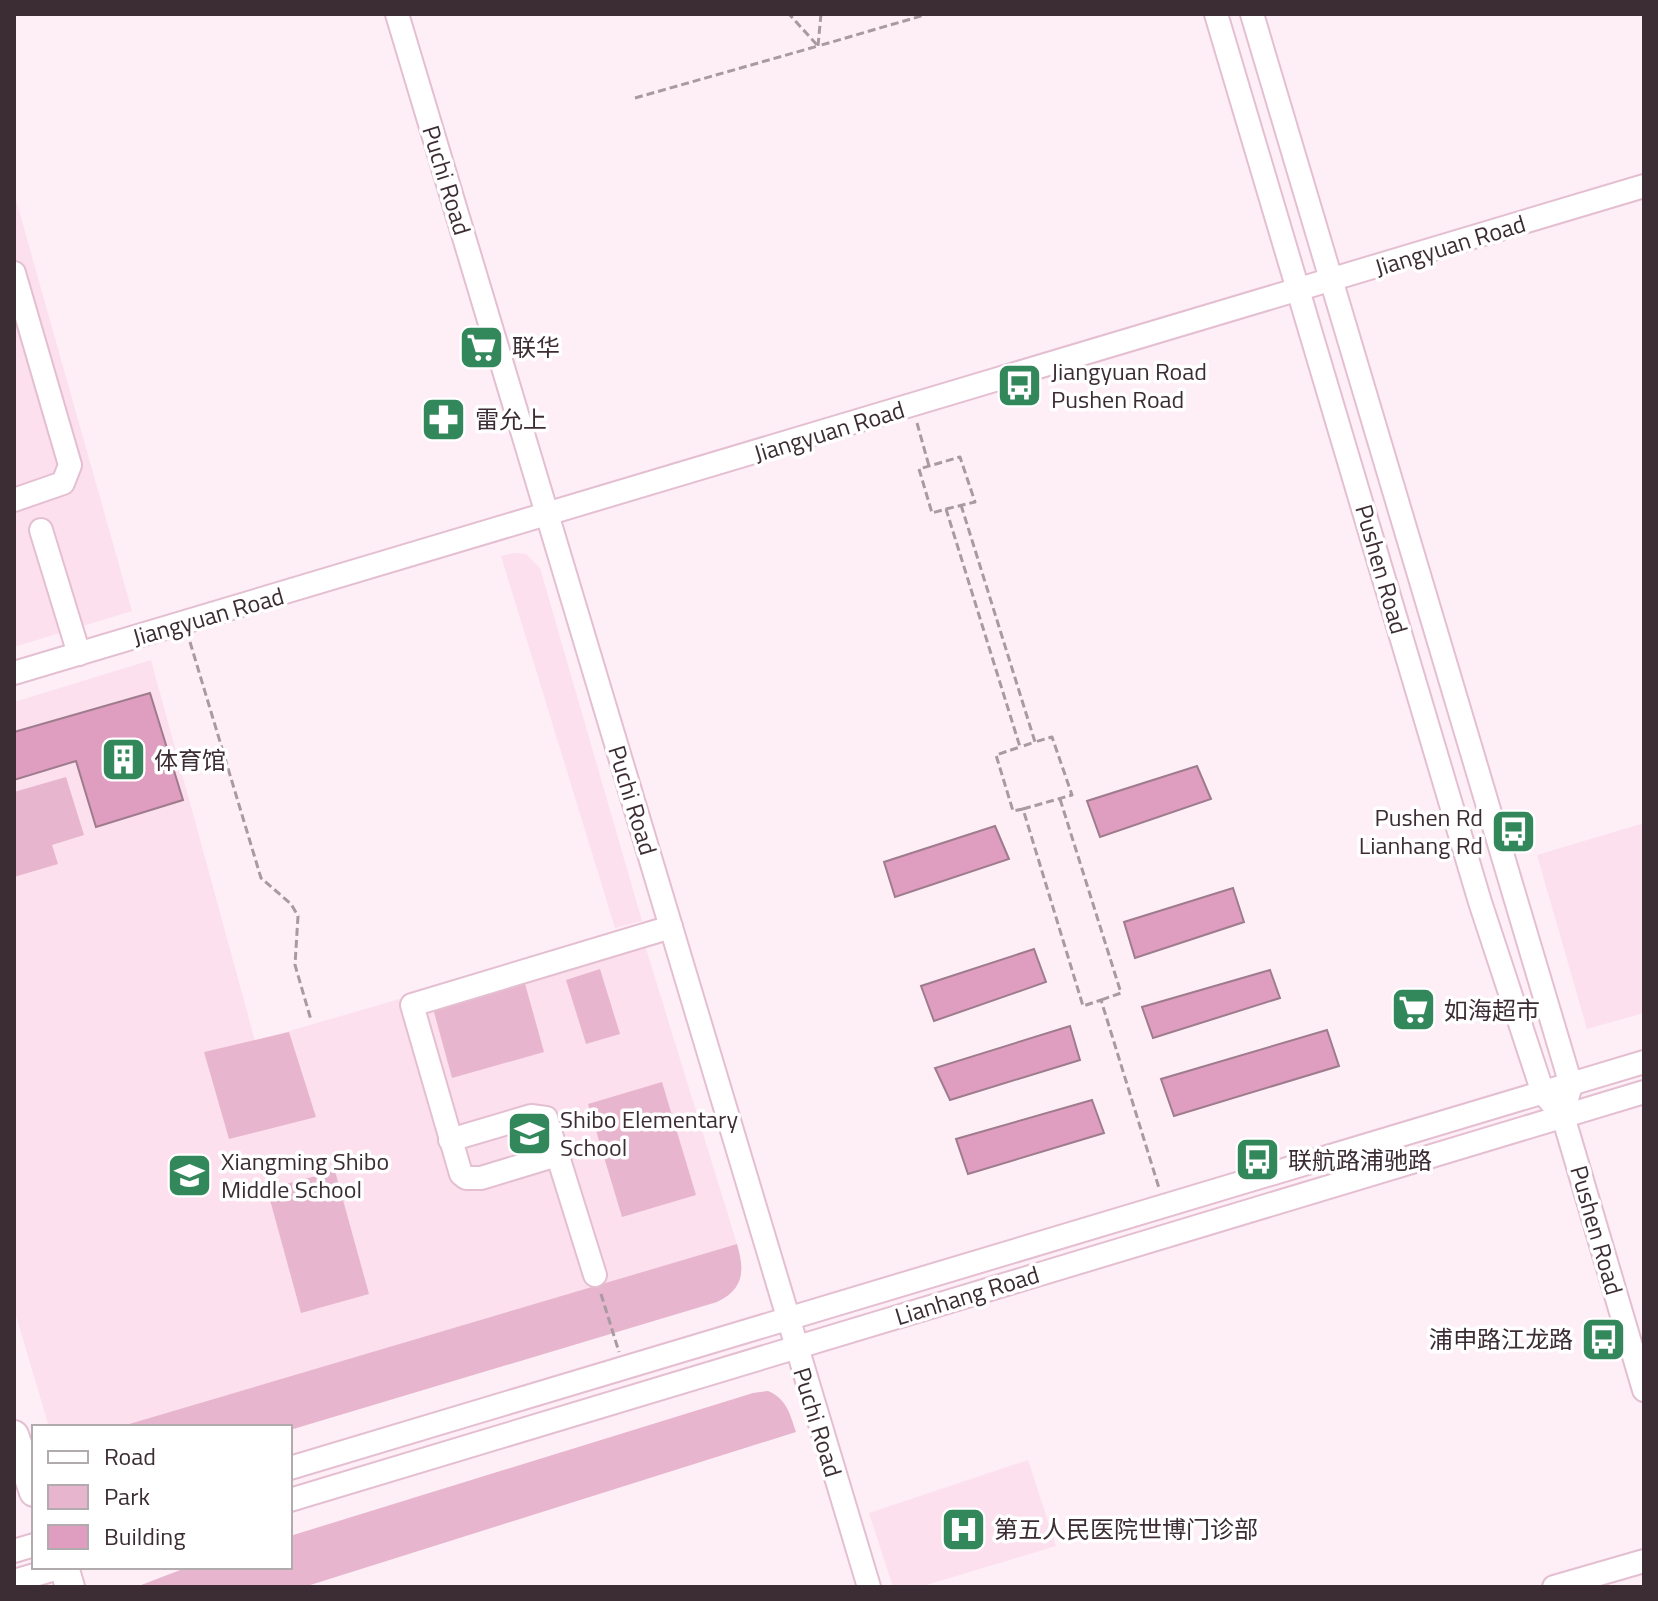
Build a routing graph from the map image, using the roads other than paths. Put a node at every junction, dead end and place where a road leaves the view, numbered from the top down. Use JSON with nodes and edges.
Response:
{"nodes":[{"id":1,"x":397,"y":14,"type":"edge"},
{"id":2,"x":1216,"y":14,"type":"edge"},
{"id":3,"x":1252,"y":14,"type":"edge"},
{"id":4,"x":1644,"y":186,"type":"edge"},
{"id":5,"x":14,"y":273,"type":"edge"},
{"id":6,"x":1332,"y":281,"type":"junction"},
{"id":7,"x":1301,"y":290,"type":"junction"},
{"id":8,"x":23,"y":328,"type":"edge"},
{"id":9,"x":14,"y":500,"type":"edge"},
{"id":10,"x":548,"y":515,"type":"junction"},
{"id":11,"x":41,"y":530,"type":"dead end"},
{"id":12,"x":79,"y":654,"type":"junction"},
{"id":13,"x":14,"y":673,"type":"edge"},
{"id":14,"x":671,"y":927,"type":"junction"},
{"id":15,"x":1644,"y":1062,"type":"edge"},
{"id":16,"x":1571,"y":1085,"type":"junction"},
{"id":17,"x":1644,"y":1092,"type":"edge"},
{"id":18,"x":1543,"y":1093,"type":"junction"},
{"id":19,"x":1563,"y":1116,"type":"junction"},
{"id":20,"x":450,"y":1140,"type":"junction"},
{"id":21,"x":560,"y":1154,"type":"junction"},
{"id":22,"x":595,"y":1275,"type":"road end"},
{"id":23,"x":787,"y":1320,"type":"junction"},
{"id":24,"x":795,"y":1349,"type":"junction"},
{"id":25,"x":1644,"y":1390,"type":"edge"},
{"id":26,"x":14,"y":1435,"type":"edge"},
{"id":27,"x":292,"y":1467,"type":"edge"},
{"id":28,"x":32,"y":1486,"type":"edge"},
{"id":29,"x":292,"y":1499,"type":"edge"},
{"id":30,"x":1644,"y":1561,"type":"edge"},
{"id":31,"x":56,"y":1569,"type":"edge"},
{"id":32,"x":14,"y":1581,"type":"edge"},
{"id":33,"x":70,"y":1587,"type":"edge"},
{"id":34,"x":869,"y":1587,"type":"edge"},
{"id":35,"x":1554,"y":1587,"type":"edge"}],
"edges":[{"from":1,"to":10,"type":"street","name":"Puchi Road"},
{"from":2,"to":7,"type":"street","name":"Pushen Road"},
{"from":3,"to":6,"type":"street","name":"Pushen Road"},
{"from":4,"to":6,"type":"street","name":"Jiangyuan Road"},
{"from":5,"to":8,"type":"street"},
{"from":6,"to":7,"type":"street","name":"Jiangyuan Road"},
{"from":6,"to":16,"type":"street","name":"Pushen Road"},
{"from":7,"to":10,"type":"street","name":"Jiangyuan Road"},
{"from":7,"to":18,"type":"street","name":"Pushen Road"},
{"from":8,"to":9,"type":"street"},
{"from":10,"to":12,"type":"street","name":"Jiangyuan Road"},
{"from":10,"to":14,"type":"street","name":"Puchi Road"},
{"from":11,"to":12,"type":"street"},
{"from":12,"to":13,"type":"street","name":"Jiangyuan Road"},
{"from":14,"to":20,"type":"street"},
{"from":14,"to":23,"type":"street","name":"Puchi Road"},
{"from":15,"to":16,"type":"street","name":"Lianhang Road"},
{"from":16,"to":18,"type":"street","name":"Lianhang Road"},
{"from":16,"to":19,"type":"street"},
{"from":17,"to":19,"type":"street","name":"Lianhang Road"},
{"from":18,"to":19,"type":"street","name":"Pushen Road"},
{"from":18,"to":23,"type":"street","name":"Lianhang Road"},
{"from":19,"to":24,"type":"street","name":"Lianhang Road"},
{"from":19,"to":25,"type":"street","name":"Pushen Road"},
{"from":20,"to":21,"type":"street"},
{"from":20,"to":21,"type":"street"},
{"from":21,"to":22,"type":"street"},
{"from":23,"to":24,"type":"street","name":"Puchi Road"},
{"from":23,"to":27,"type":"street","name":"Lianhang Road"},
{"from":24,"to":29,"type":"street","name":"Lianhang Road"},
{"from":24,"to":34,"type":"street","name":"Puchi Road"},
{"from":26,"to":28,"type":"main road"},
{"from":30,"to":35,"type":"street"},
{"from":31,"to":32,"type":"street"},
{"from":31,"to":33,"type":"main road"}]}
